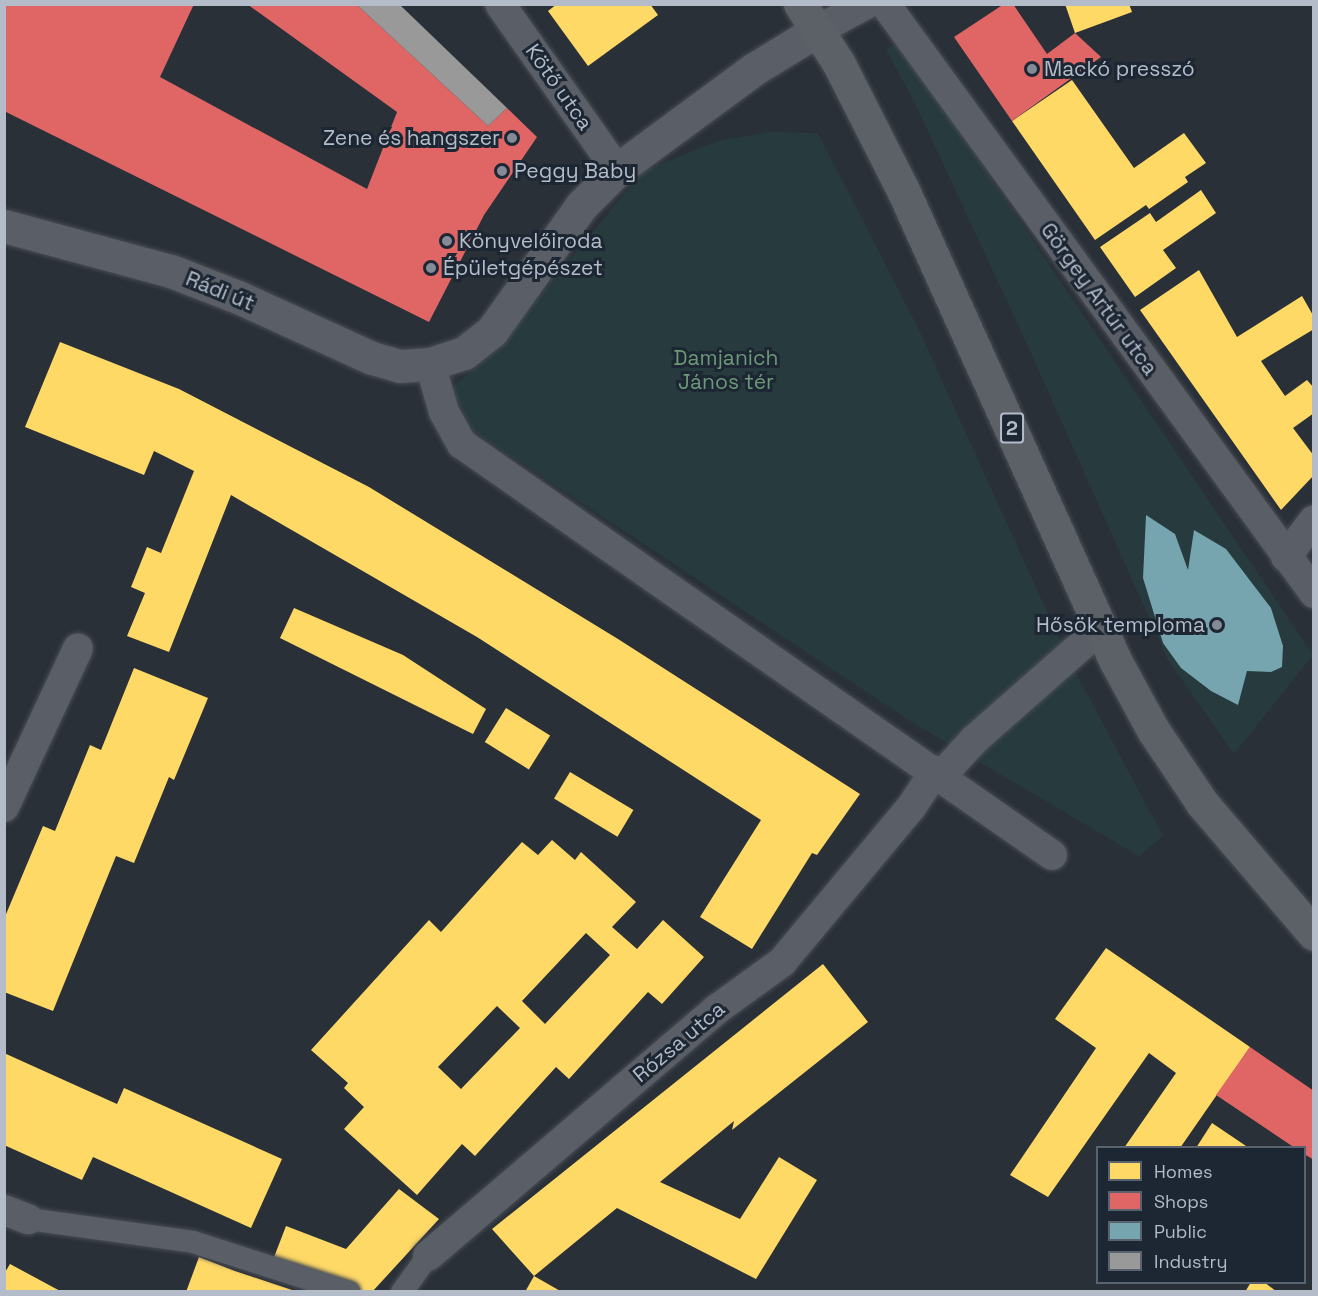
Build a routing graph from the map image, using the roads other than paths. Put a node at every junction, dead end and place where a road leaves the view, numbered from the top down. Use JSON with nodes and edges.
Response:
{"nodes":[{"id":1,"x":500,"y":4,"type":"edge"},
{"id":2,"x":866,"y":4,"type":"edge"},
{"id":3,"x":885,"y":4,"type":"edge"},
{"id":4,"x":809,"y":17,"type":"edge"},
{"id":5,"x":617,"y":170,"type":"junction"},
{"id":6,"x":4,"y":226,"type":"edge"},
{"id":7,"x":430,"y":364,"type":"junction"},
{"id":8,"x":1314,"y":520,"type":"edge"},
{"id":9,"x":1286,"y":556,"type":"junction"},
{"id":10,"x":1314,"y":593,"type":"edge"},
{"id":11,"x":1102,"y":627,"type":"junction"},
{"id":12,"x":78,"y":648,"type":"dead end"},
{"id":13,"x":938,"y":773,"type":"junction"},
{"id":14,"x":4,"y":807,"type":"edge"},
{"id":15,"x":1052,"y":855,"type":"dead end"},
{"id":16,"x":1314,"y":934,"type":"edge"},
{"id":17,"x":16,"y":1215,"type":"edge"},
{"id":18,"x":428,"y":1256,"type":"joint"},
{"id":19,"x":349,"y":1292,"type":"edge"},
{"id":20,"x":402,"y":1292,"type":"edge"}],
"edges":[{"from":1,"to":5,"type":"street","name":"Kötő utca"},
{"from":2,"to":4,"type":"street"},
{"from":3,"to":9,"type":"street","name":"Görgey Artúr utca"},
{"from":4,"to":5,"type":"street"},
{"from":4,"to":11,"type":"main road","number":"2"},
{"from":5,"to":7,"type":"street"},
{"from":6,"to":7,"type":"street","name":"Rádi út"},
{"from":7,"to":13,"type":"street"},
{"from":8,"to":9,"type":"street"},
{"from":9,"to":10,"type":"street","name":"Görgey Artúr utca"},
{"from":11,"to":13,"type":"street"},
{"from":11,"to":16,"type":"main road","number":"2"},
{"from":12,"to":14,"type":"street"},
{"from":13,"to":15,"type":"street"},
{"from":13,"to":18,"type":"street","name":"Rózsa utca"},
{"from":17,"to":19,"type":"street"},
{"from":18,"to":20,"type":"street","name":"Rózsa utca"}]}
